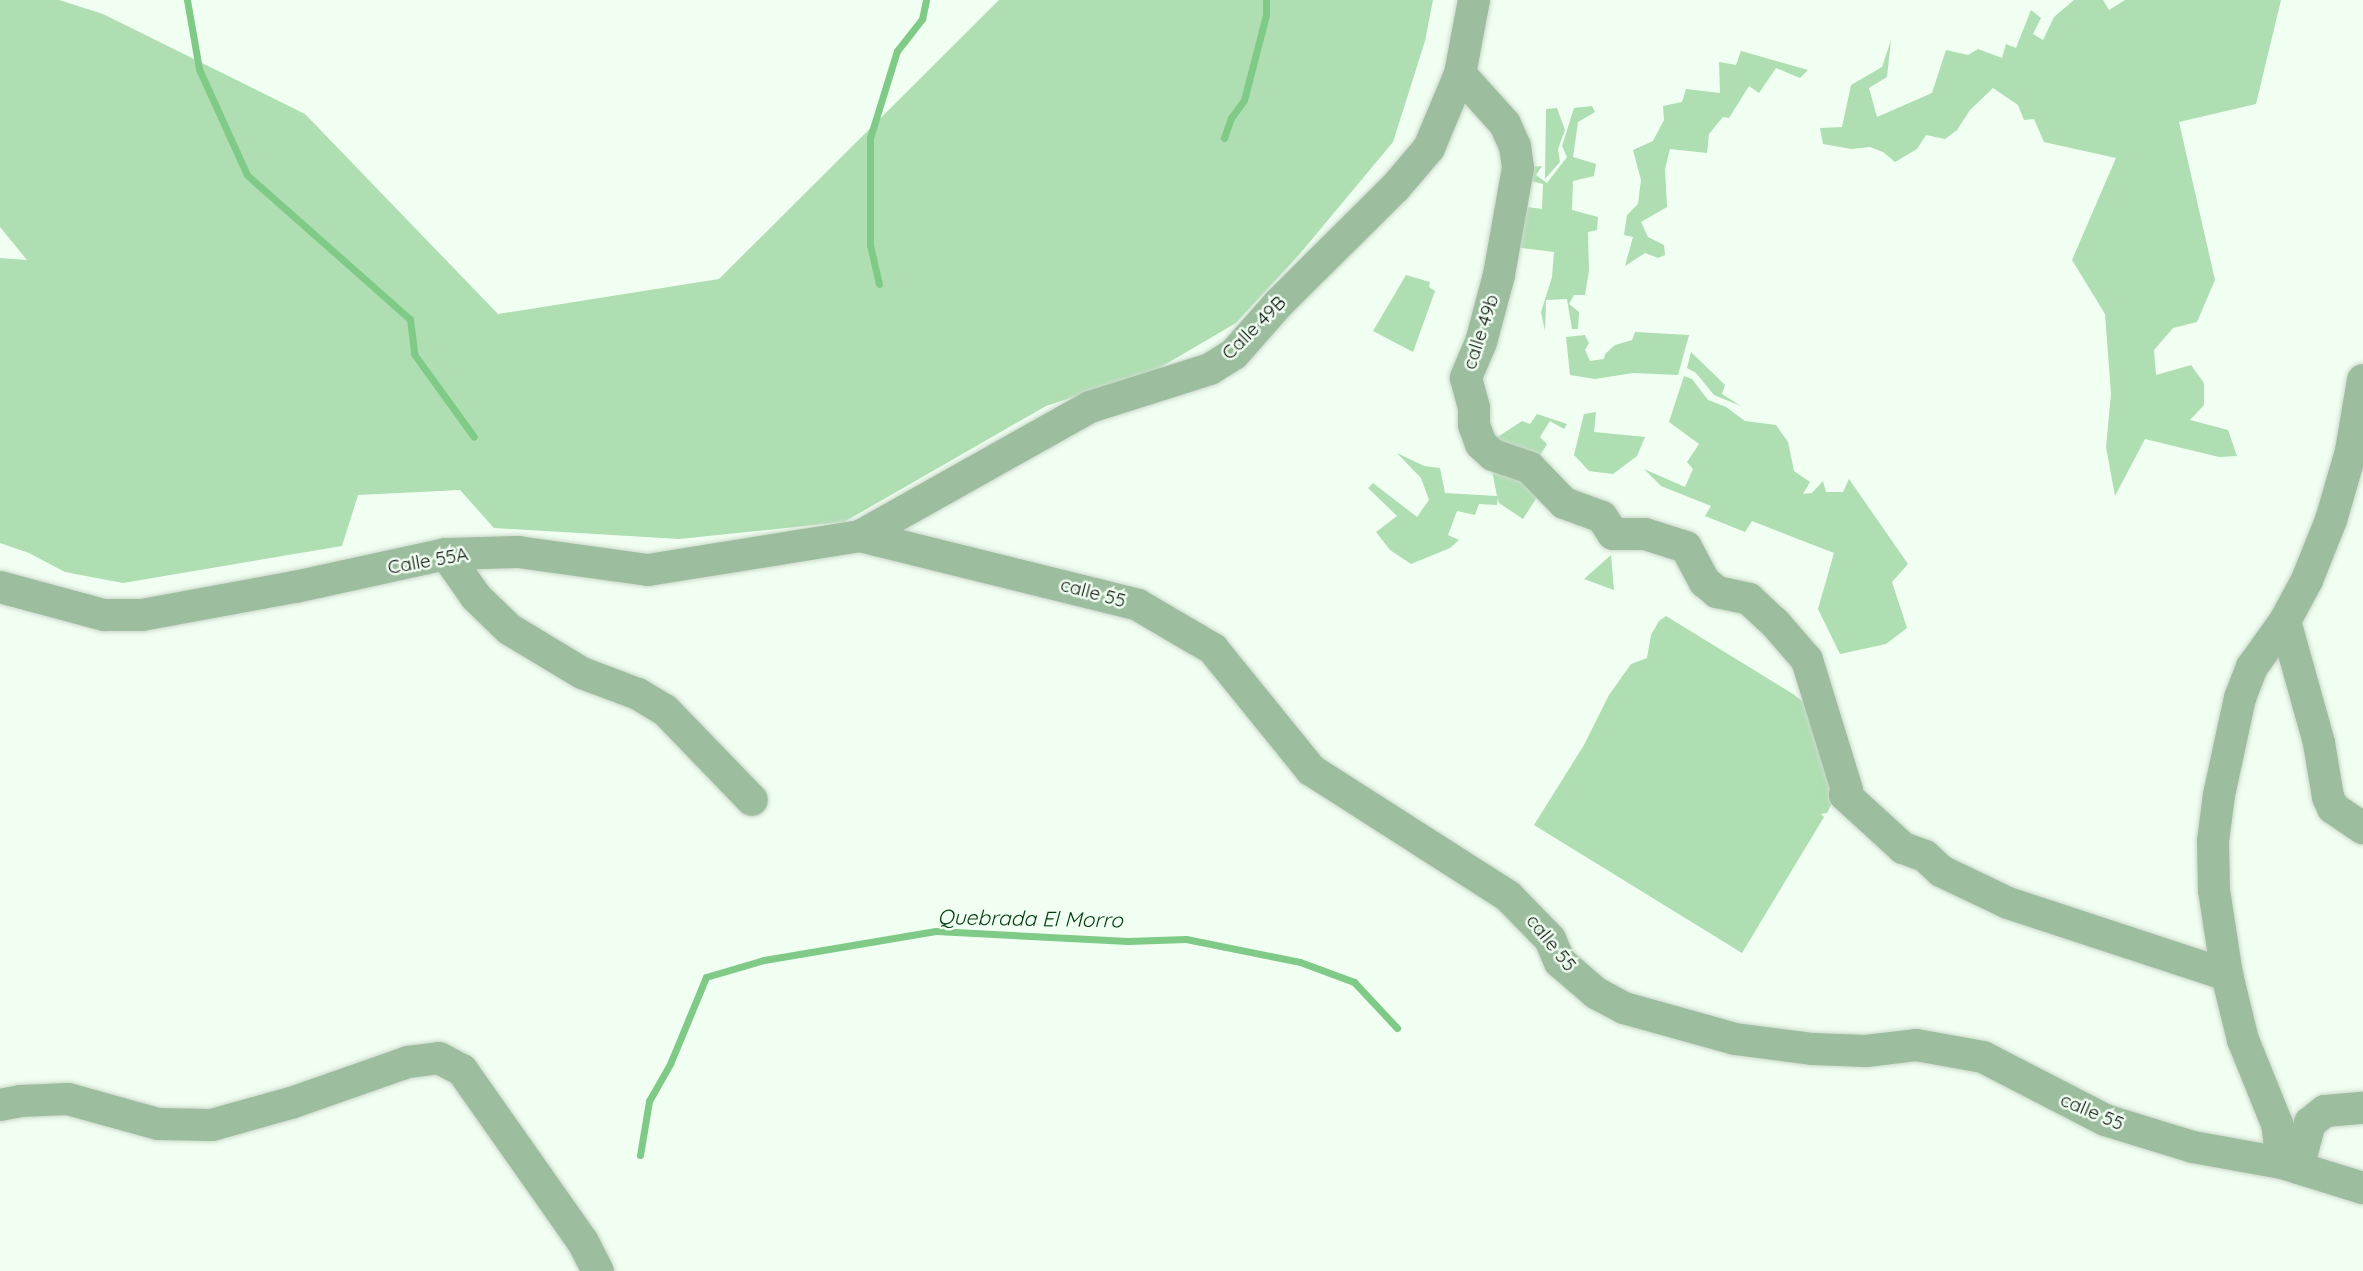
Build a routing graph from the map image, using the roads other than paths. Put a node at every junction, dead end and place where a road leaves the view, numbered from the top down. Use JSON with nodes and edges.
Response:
{"nodes":[{"id":1,"x":1474,"y":0,"type":"edge"},
{"id":2,"x":1460,"y":74,"type":"junction"},
{"id":3,"x":2363,"y":380,"type":"edge"},
{"id":4,"x":860,"y":536,"type":"junction"},
{"id":5,"x":446,"y":554,"type":"junction"},
{"id":6,"x":0,"y":587,"type":"edge"},
{"id":7,"x":2285,"y":621,"type":"junction"},
{"id":8,"x":752,"y":800,"type":"dead end"},
{"id":9,"x":2363,"y":828,"type":"edge"},
{"id":10,"x":2227,"y":975,"type":"junction"},
{"id":11,"x":0,"y":1105,"type":"edge"},
{"id":12,"x":2363,"y":1108,"type":"edge"},
{"id":13,"x":2290,"y":1166,"type":"junction"},
{"id":14,"x":2363,"y":1188,"type":"edge"},
{"id":15,"x":598,"y":1271,"type":"edge"}],
"edges":[{"from":1,"to":2,"type":"street","name":"Calle 49B"},
{"from":2,"to":4,"type":"street","name":"Calle 49B"},
{"from":2,"to":10,"type":"street","name":"calle 49b"},
{"from":3,"to":7,"type":"street"},
{"from":4,"to":5,"type":"street","name":"Calle 55A"},
{"from":4,"to":13,"type":"street","name":"calle 55"},
{"from":5,"to":6,"type":"street","name":"Calle 55A"},
{"from":5,"to":8,"type":"street"},
{"from":7,"to":9,"type":"street"},
{"from":7,"to":10,"type":"street"},
{"from":10,"to":13,"type":"street"},
{"from":11,"to":15,"type":"street"},
{"from":12,"to":13,"type":"street"},
{"from":13,"to":14,"type":"street","name":"calle 55"}]}
